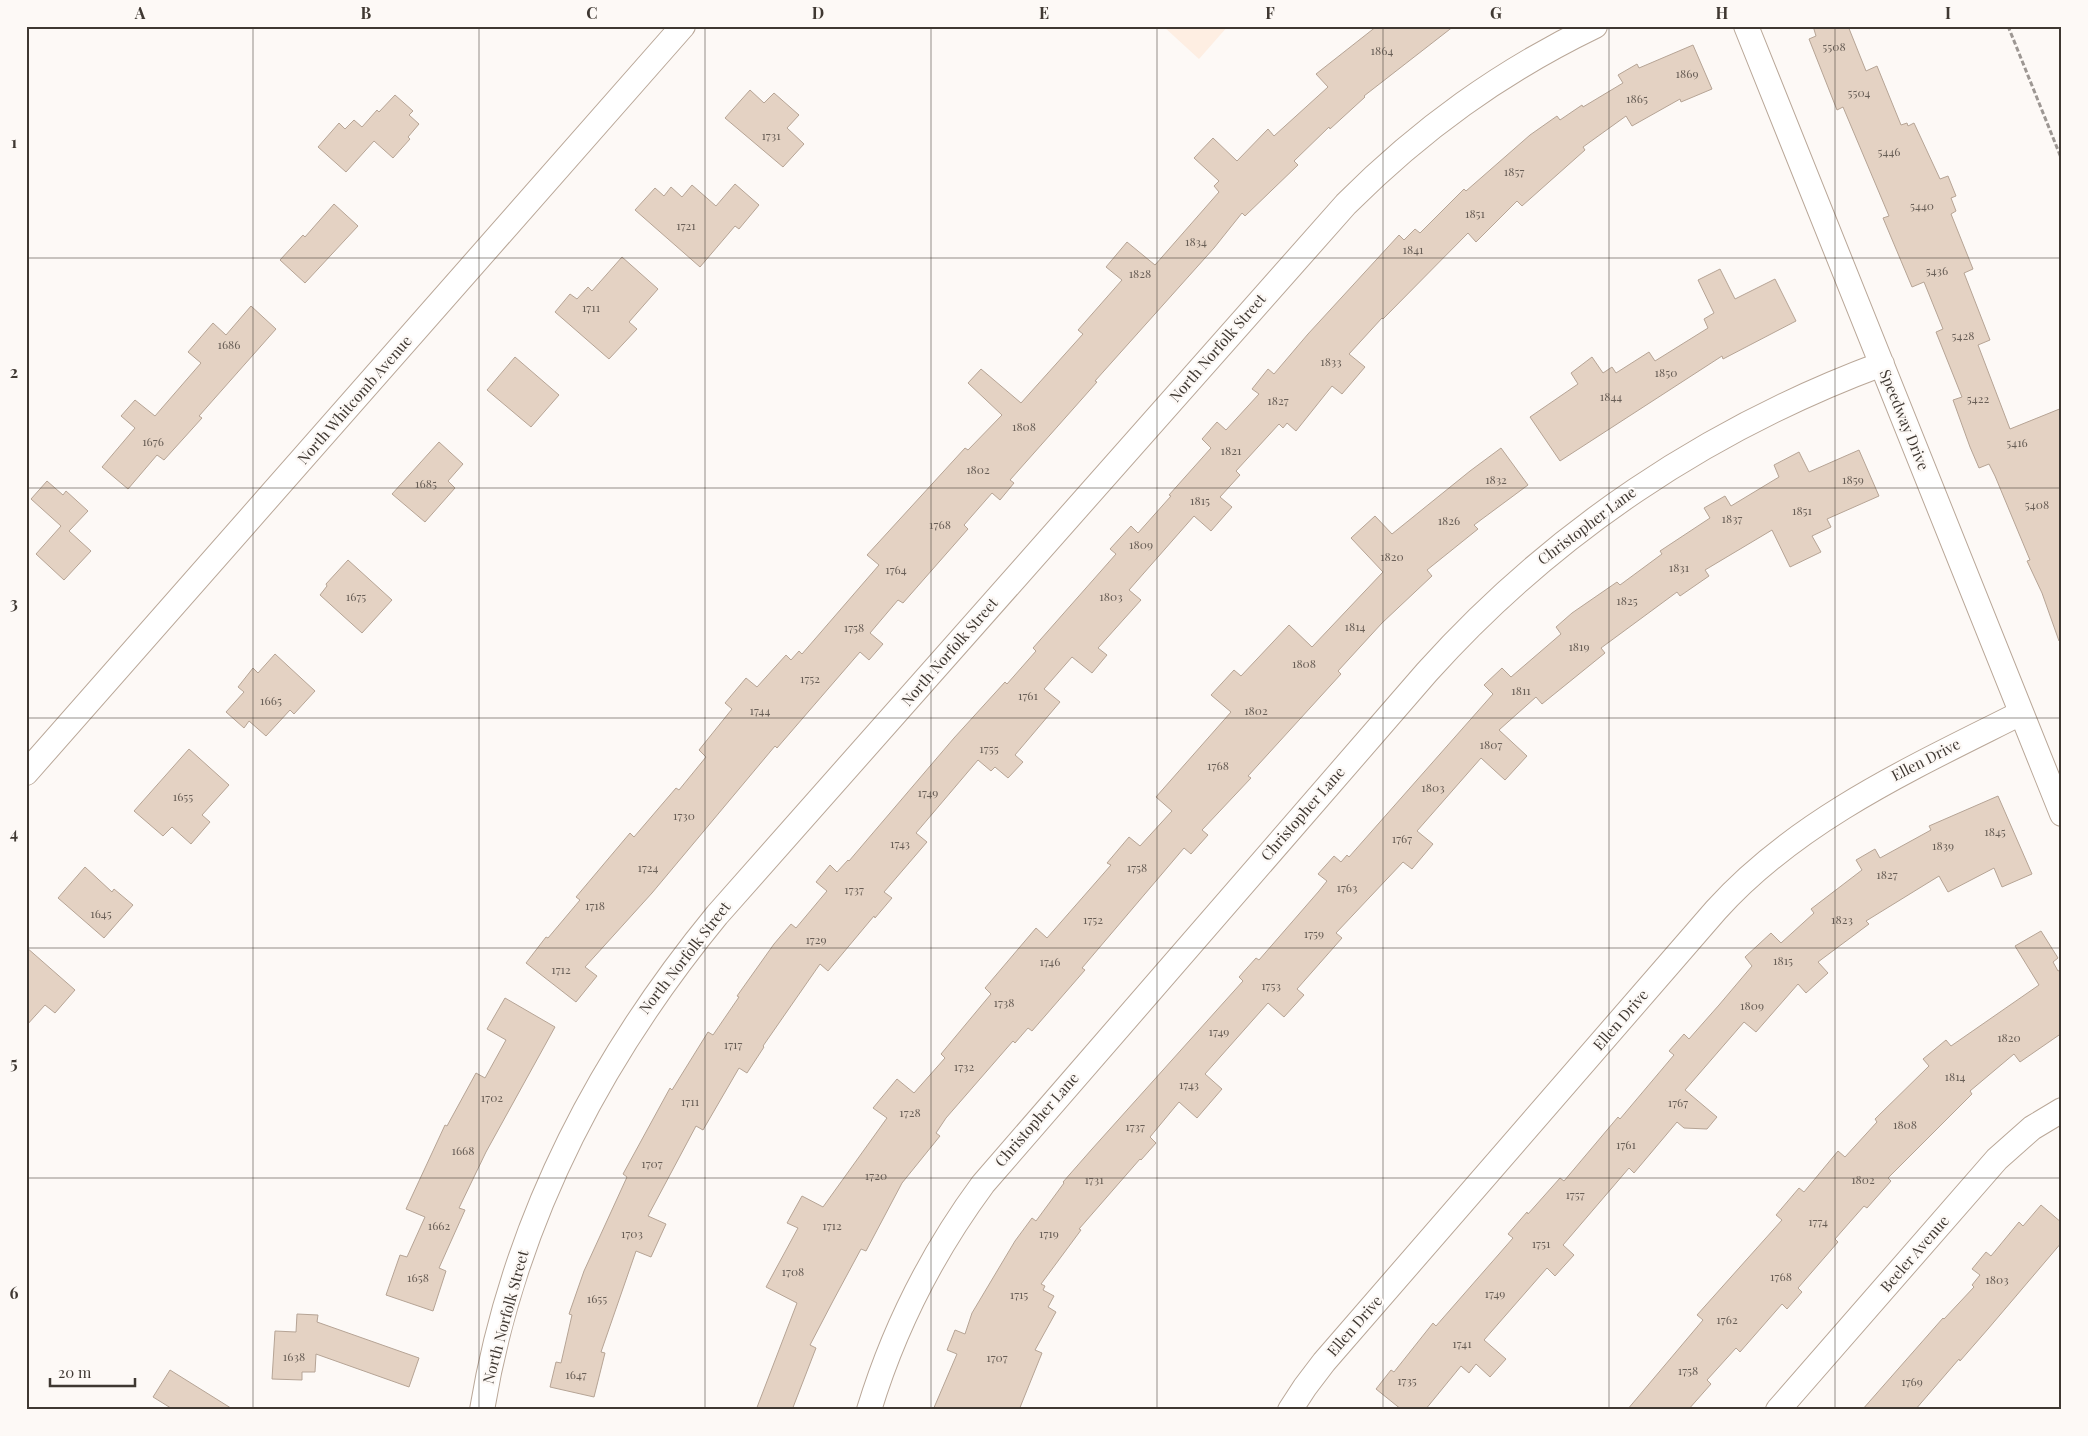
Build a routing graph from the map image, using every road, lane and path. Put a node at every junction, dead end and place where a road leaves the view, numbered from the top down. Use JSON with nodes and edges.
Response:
{"nodes":[{"id":1,"x":683,"y":26,"type":"edge"},
{"id":2,"x":1595,"y":26,"type":"edge"},
{"id":3,"x":1746,"y":26,"type":"edge"},
{"id":4,"x":2008,"y":26,"type":"edge"},
{"id":5,"x":2062,"y":160,"type":"edge"},
{"id":6,"x":1882,"y":364,"type":"junction"},
{"id":7,"x":2021,"y":713,"type":"junction"},
{"id":8,"x":26,"y":773,"type":"edge"},
{"id":9,"x":2062,"y":814,"type":"edge"},
{"id":10,"x":2062,"y":1110,"type":"edge"},
{"id":11,"x":482,"y":1410,"type":"edge"},
{"id":12,"x":869,"y":1410,"type":"edge"},
{"id":13,"x":1290,"y":1410,"type":"edge"},
{"id":14,"x":1778,"y":1410,"type":"edge"}],
"edges":[{"from":1,"to":8,"type":"street","name":"North Whitcomb Avenue"},
{"from":2,"to":11,"type":"street","name":"North Norfolk Street"},
{"from":3,"to":6,"type":"street","name":"Speedway Drive"},
{"from":4,"to":5,"type":"path"},
{"from":6,"to":7,"type":"street","name":"Speedway Drive"},
{"from":6,"to":12,"type":"street","name":"Christopher Lane"},
{"from":7,"to":9,"type":"street","name":"Speedway Drive"},
{"from":7,"to":13,"type":"street","name":"Ellen Drive"},
{"from":10,"to":14,"type":"street","name":"Beeler Avenue"}]}
